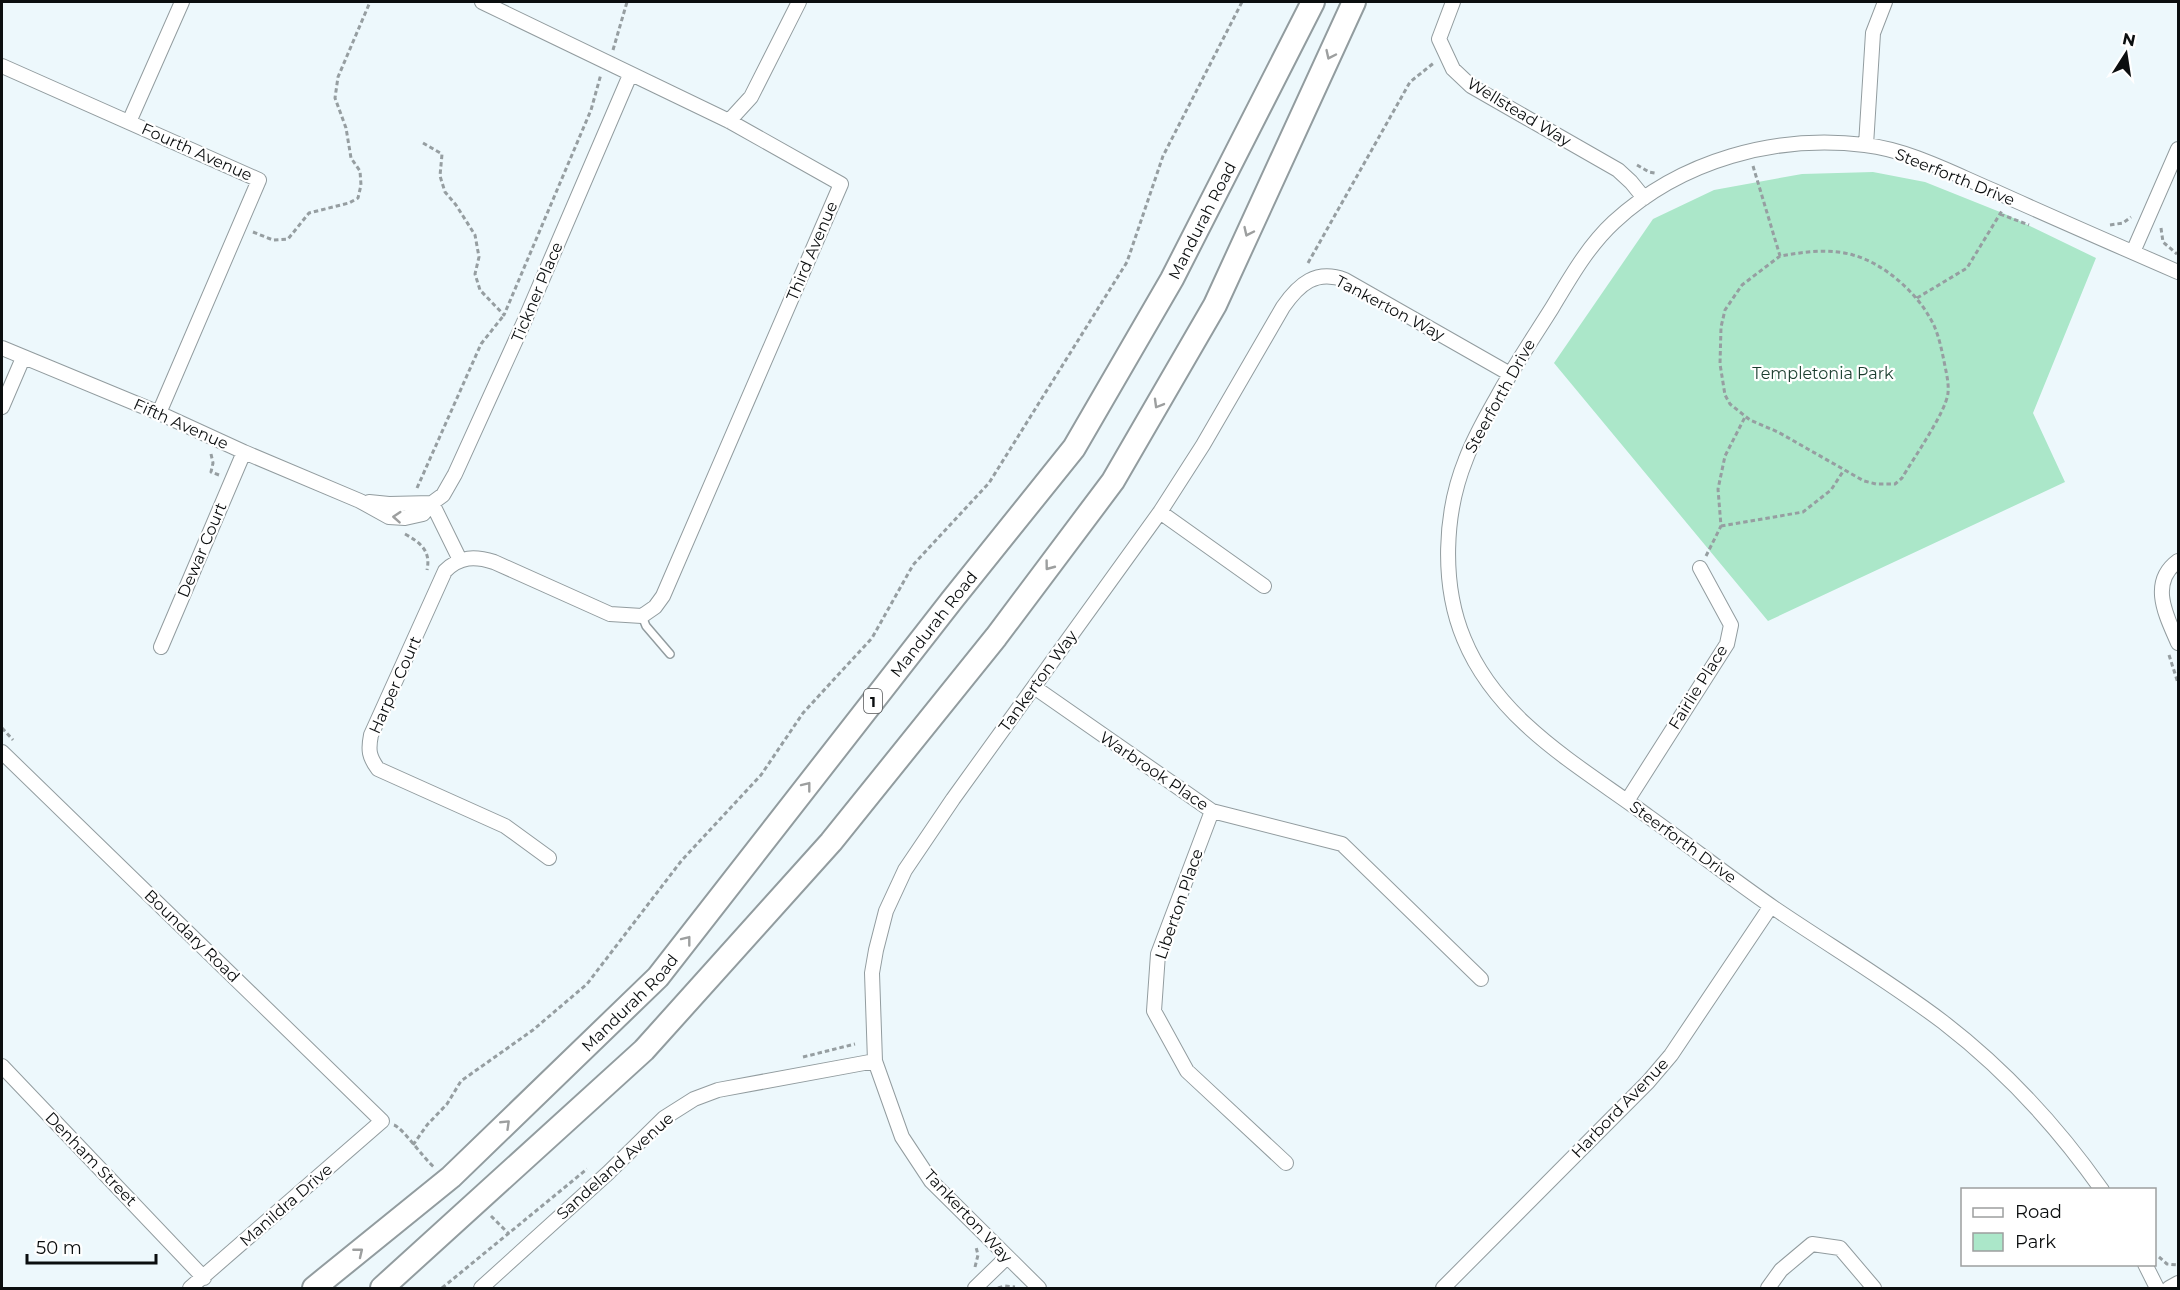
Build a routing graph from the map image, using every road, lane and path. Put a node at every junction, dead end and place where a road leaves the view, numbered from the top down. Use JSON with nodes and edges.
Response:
{"nodes":[{"id":1,"x":182,"y":2,"type":"edge"},
{"id":2,"x":370,"y":2,"type":"edge"},
{"id":3,"x":482,"y":2,"type":"edge"},
{"id":4,"x":627,"y":2,"type":"edge"},
{"id":5,"x":798,"y":2,"type":"edge"},
{"id":6,"x":1242,"y":2,"type":"edge"},
{"id":7,"x":1313,"y":2,"type":"edge"},
{"id":8,"x":1354,"y":2,"type":"edge"},
{"id":9,"x":1454,"y":2,"type":"edge"},
{"id":10,"x":1885,"y":2,"type":"edge"},
{"id":11,"x":1446,"y":54,"type":"junction"},
{"id":12,"x":605,"y":62,"type":"junction"},
{"id":13,"x":2,"y":66,"type":"edge"},
{"id":14,"x":630,"y":75,"type":"junction"},
{"id":15,"x":729,"y":121,"type":"junction"},
{"id":16,"x":129,"y":122,"type":"junction"},
{"id":17,"x":423,"y":143,"type":"dead end"},
{"id":18,"x":1866,"y":145,"type":"junction"},
{"id":19,"x":2178,"y":149,"type":"edge"},
{"id":20,"x":1752,"y":164,"type":"dead end"},
{"id":21,"x":1644,"y":198,"type":"junction"},
{"id":22,"x":2009,"y":198,"type":"junction"},
{"id":23,"x":2153,"y":207,"type":"junction"},
{"id":24,"x":2109,"y":225,"type":"dead end"},
{"id":25,"x":239,"y":226,"type":"junction"},
{"id":26,"x":2133,"y":252,"type":"junction"},
{"id":27,"x":2178,"y":255,"type":"edge"},
{"id":28,"x":1780,"y":256,"type":"junction"},
{"id":29,"x":1301,"y":269,"type":"dead end"},
{"id":30,"x":2178,"y":272,"type":"edge"},
{"id":31,"x":1917,"y":298,"type":"junction"},
{"id":32,"x":504,"y":315,"type":"junction"},
{"id":33,"x":524,"y":322,"type":"junction"},
{"id":34,"x":2,"y":348,"type":"edge"},
{"id":35,"x":23,"y":358,"type":"junction"},
{"id":36,"x":1510,"y":374,"type":"junction"},
{"id":37,"x":2,"y":407,"type":"edge"},
{"id":38,"x":159,"y":413,"type":"junction"},
{"id":39,"x":1745,"y":417,"type":"junction"},
{"id":40,"x":244,"y":452,"type":"junction"},
{"id":41,"x":1844,"y":470,"type":"junction"},
{"id":42,"x":360,"y":501,"type":"junction"},
{"id":43,"x":432,"y":503,"type":"junction"},
{"id":44,"x":410,"y":504,"type":"junction"},
{"id":45,"x":1160,"y":512,"type":"junction"},
{"id":46,"x":1721,"y":526,"type":"junction"},
{"id":47,"x":460,"y":560,"type":"junction"},
{"id":48,"x":2178,"y":561,"type":"edge"},
{"id":49,"x":1700,"y":568,"type":"joint"},
{"id":50,"x":1264,"y":586,"type":"dead end"},
{"id":51,"x":642,"y":616,"type":"junction"},
{"id":52,"x":2178,"y":643,"type":"edge"},
{"id":53,"x":161,"y":647,"type":"dead end"},
{"id":54,"x":670,"y":654,"type":"dead end"},
{"id":55,"x":1034,"y":687,"type":"junction"},
{"id":56,"x":2,"y":752,"type":"edge"},
{"id":57,"x":1627,"y":801,"type":"junction"},
{"id":58,"x":1212,"y":811,"type":"junction"},
{"id":59,"x":549,"y":858,"type":"dead end"},
{"id":60,"x":1772,"y":906,"type":"junction"},
{"id":61,"x":1481,"y":979,"type":"dead end"},
{"id":62,"x":862,"y":1037,"type":"dead end"},
{"id":63,"x":874,"y":1061,"type":"junction"},
{"id":64,"x":855,"y":1065,"type":"junction"},
{"id":65,"x":2,"y":1066,"type":"edge"},
{"id":66,"x":382,"y":1121,"type":"junction"},
{"id":67,"x":1286,"y":1163,"type":"dead end"},
{"id":68,"x":2101,"y":1188,"type":"edge"},
{"id":69,"x":477,"y":1202,"type":"junction"},
{"id":70,"x":509,"y":1233,"type":"dead end"},
{"id":71,"x":975,"y":1241,"type":"dead end"},
{"id":72,"x":2156,"y":1252,"type":"edge"},
{"id":73,"x":1006,"y":1257,"type":"junction"},
{"id":74,"x":2178,"y":1265,"type":"edge"},
{"id":75,"x":2146,"y":1266,"type":"edge"},
{"id":76,"x":204,"y":1278,"type":"junction"},
{"id":77,"x":2178,"y":1283,"type":"edge"},
{"id":78,"x":979,"y":1285,"type":"edge"},
{"id":79,"x":190,"y":1288,"type":"edge"},
{"id":80,"x":314,"y":1288,"type":"edge"},
{"id":81,"x":382,"y":1288,"type":"edge"},
{"id":82,"x":481,"y":1288,"type":"edge"},
{"id":83,"x":997,"y":1288,"type":"edge"},
{"id":84,"x":1021,"y":1288,"type":"edge"},
{"id":85,"x":1039,"y":1288,"type":"edge"},
{"id":86,"x":1443,"y":1288,"type":"edge"},
{"id":87,"x":1768,"y":1288,"type":"edge"},
{"id":88,"x":1874,"y":1288,"type":"edge"},
{"id":89,"x":2157,"y":1288,"type":"edge"},
{"id":90,"x":2169,"y":1288,"type":"edge"}],
"edges":[{"from":1,"to":16,"type":"street"},
{"from":2,"to":25,"type":"path"},
{"from":3,"to":12,"type":"street","name":"Third Avenue"},
{"from":4,"to":12,"type":"path"},
{"from":5,"to":15,"type":"street"},
{"from":6,"to":66,"type":"path"},
{"from":80,"to":7,"type":"highway","name":"Mandurah Road","number":"1","one_way":true},
{"from":8,"to":69,"type":"highway","one_way":true},
{"from":9,"to":11,"type":"street"},
{"from":10,"to":18,"type":"street"},
{"from":11,"to":21,"type":"street","name":"Wellstead Way"},
{"from":11,"to":29,"type":"path"},
{"from":12,"to":14,"type":"street","name":"Third Avenue"},
{"from":12,"to":32,"type":"path"},
{"from":13,"to":16,"type":"street","name":"Fourth Avenue"},
{"from":14,"to":15,"type":"street","name":"Third Avenue"},
{"from":14,"to":33,"type":"street","name":"Tickner Place"},
{"from":15,"to":51,"type":"street","name":"Third Avenue"},
{"from":16,"to":25,"type":"street","name":"Fourth Avenue"},
{"from":17,"to":32,"type":"path"},
{"from":18,"to":21,"type":"street","name":"Steerforth Drive"},
{"from":18,"to":22,"type":"street","name":"Steerforth Drive"},
{"from":19,"to":23,"type":"street"},
{"from":20,"to":28,"type":"path"},
{"from":21,"to":36,"type":"street","name":"Steerforth Drive"},
{"from":22,"to":26,"type":"street","name":"Steerforth Drive"},
{"from":22,"to":31,"type":"path"},
{"from":23,"to":24,"type":"path"},
{"from":23,"to":26,"type":"street"},
{"from":23,"to":27,"type":"path"},
{"from":25,"to":38,"type":"street","name":"Fourth Avenue"},
{"from":26,"to":30,"type":"street","name":"Steerforth Drive"},
{"from":28,"to":31,"type":"path"},
{"from":28,"to":39,"type":"path"},
{"from":31,"to":41,"type":"path"},
{"from":32,"to":33,"type":"path"},
{"from":32,"to":44,"type":"path"},
{"from":33,"to":43,"type":"street","name":"Tickner Place"},
{"from":34,"to":35,"type":"street","name":"Fifth Avenue"},
{"from":35,"to":37,"type":"street"},
{"from":35,"to":38,"type":"street","name":"Fifth Avenue"},
{"from":36,"to":45,"type":"street","name":"Tankerton Way"},
{"from":36,"to":57,"type":"street","name":"Steerforth Drive"},
{"from":38,"to":40,"type":"street","name":"Fifth Avenue"},
{"from":39,"to":41,"type":"path"},
{"from":39,"to":46,"type":"path"},
{"from":40,"to":42,"type":"street","name":"Fifth Avenue"},
{"from":40,"to":53,"type":"street","name":"Dewar Court"},
{"from":41,"to":46,"type":"path"},
{"from":43,"to":42,"type":"street","name":"Fifth Avenue","one_way":true},
{"from":42,"to":44,"type":"street","name":"Fifth Avenue"},
{"from":43,"to":44,"type":"street","name":"Fifth Avenue"},
{"from":43,"to":47,"type":"street"},
{"from":45,"to":50,"type":"street"},
{"from":45,"to":55,"type":"street","name":"Tankerton Way"},
{"from":46,"to":49,"type":"path"},
{"from":47,"to":51,"type":"street"},
{"from":47,"to":59,"type":"street","name":"Harper Court"},
{"from":48,"to":52,"type":"street"},
{"from":49,"to":57,"type":"street","name":"Fairlie Place"},
{"from":51,"to":54,"type":"lane"},
{"from":55,"to":58,"type":"street","name":"Warbrook Place"},
{"from":55,"to":63,"type":"street","name":"Tankerton Way"},
{"from":56,"to":66,"type":"street","name":"Boundary Road"},
{"from":57,"to":60,"type":"street","name":"Steerforth Drive"},
{"from":58,"to":61,"type":"street","name":"Warbrook Place"},
{"from":58,"to":67,"type":"street","name":"Liberton Place"},
{"from":60,"to":68,"type":"street","name":"Steerforth Drive"},
{"from":60,"to":86,"type":"street","name":"Harbord Avenue"},
{"from":62,"to":64,"type":"path"},
{"from":63,"to":64,"type":"street","name":"Sandeland Avenue"},
{"from":63,"to":73,"type":"street","name":"Tankerton Way"},
{"from":64,"to":82,"type":"street","name":"Sandeland Avenue"},
{"from":65,"to":76,"type":"street","name":"Denham Street"},
{"from":66,"to":76,"type":"street","name":"Manildra Drive"},
{"from":69,"to":70,"type":"path"},
{"from":69,"to":81,"type":"highway"},
{"from":71,"to":78,"type":"path"},
{"from":72,"to":74,"type":"path"},
{"from":73,"to":78,"type":"street"},
{"from":73,"to":85,"type":"street","name":"Tankerton Way"},
{"from":75,"to":89,"type":"street"},
{"from":76,"to":79,"type":"street","name":"Manildra Drive"},
{"from":77,"to":90,"type":"street"},
{"from":83,"to":84,"type":"path"},
{"from":87,"to":88,"type":"street"}]}
